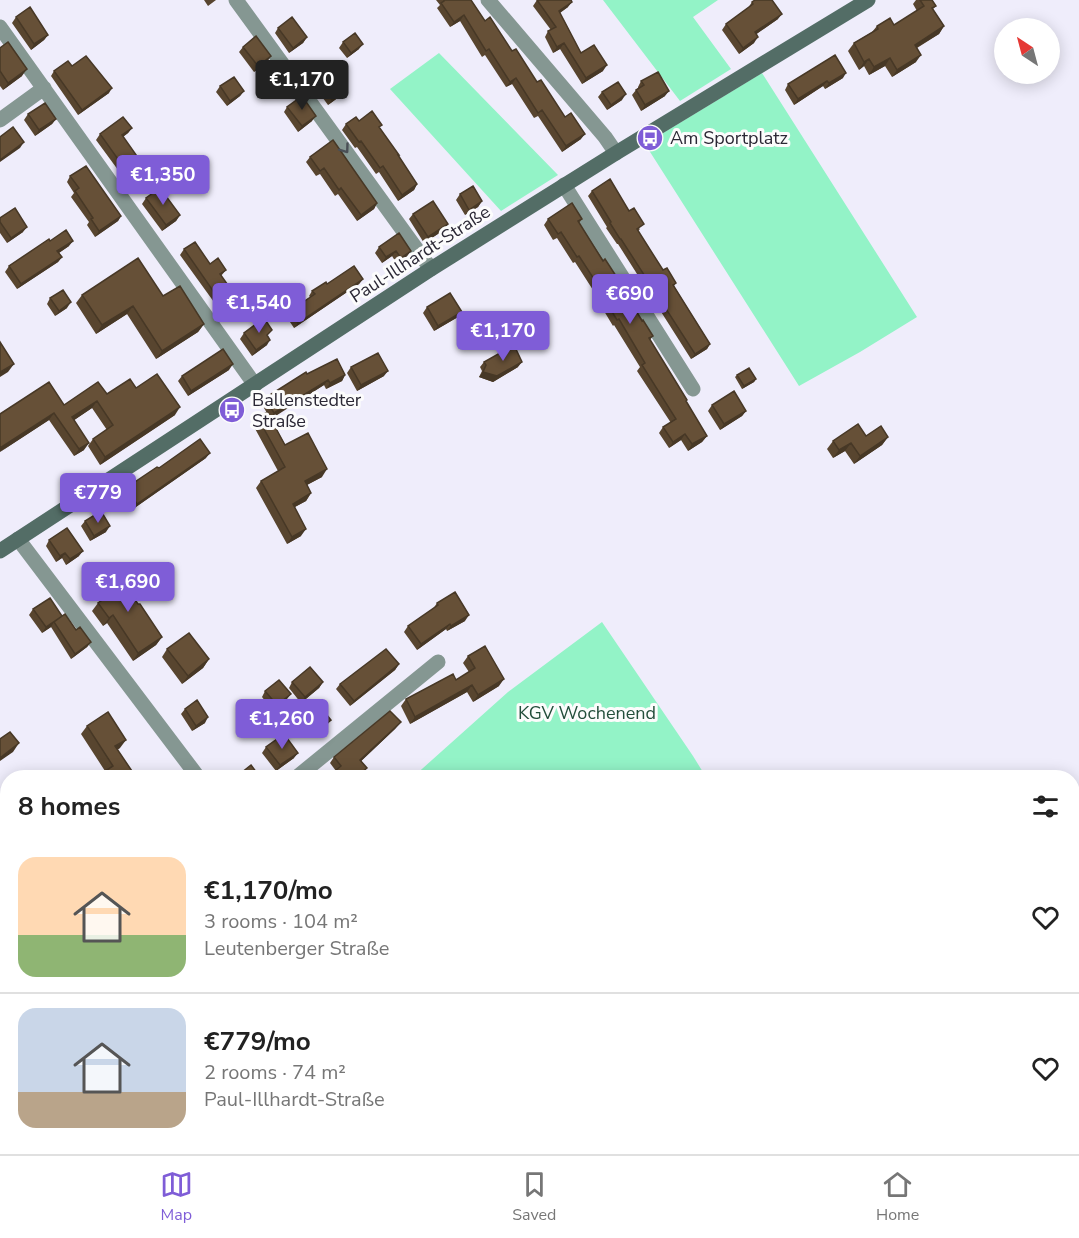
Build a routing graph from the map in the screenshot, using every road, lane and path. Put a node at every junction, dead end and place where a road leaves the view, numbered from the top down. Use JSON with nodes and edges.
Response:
{"nodes":[{"id":1,"x":236,"y":0,"type":"edge"},
{"id":2,"x":488,"y":0,"type":"edge"},
{"id":3,"x":868,"y":0,"type":"edge"},
{"id":4,"x":0,"y":27,"type":"edge"},
{"id":5,"x":44,"y":88,"type":"junction"},
{"id":6,"x":0,"y":120,"type":"edge"},
{"id":7,"x":616,"y":153,"type":"junction"},
{"id":8,"x":564,"y":185,"type":"junction"},
{"id":9,"x":431,"y":269,"type":"junction"},
{"id":10,"x":255,"y":385,"type":"junction"},
{"id":11,"x":693,"y":389,"type":"dead end"},
{"id":12,"x":18,"y":539,"type":"junction"},
{"id":13,"x":1,"y":548,"type":"edge"},
{"id":14,"x":438,"y":662,"type":"dead end"},
{"id":15,"x":193,"y":770,"type":"edge"},
{"id":16,"x":306,"y":770,"type":"edge"}],
"edges":[{"from":1,"to":9,"type":"street","one_way":true},
{"from":2,"to":7,"type":"street"},
{"from":3,"to":7,"type":"street","name":"Paul-Illhardt-Straße"},
{"from":4,"to":5,"type":"street"},
{"from":5,"to":6,"type":"street"},
{"from":5,"to":10,"type":"street"},
{"from":7,"to":8,"type":"street","name":"Paul-Illhardt-Straße"},
{"from":8,"to":9,"type":"street","name":"Paul-Illhardt-Straße"},
{"from":8,"to":11,"type":"street"},
{"from":9,"to":10,"type":"street","name":"Paul-Illhardt-Straße"},
{"from":10,"to":12,"type":"street","name":"Paul-Illhardt-Straße"},
{"from":12,"to":13,"type":"street","name":"Paul-Illhardt-Straße"},
{"from":12,"to":15,"type":"street"},
{"from":14,"to":16,"type":"street"}]}
